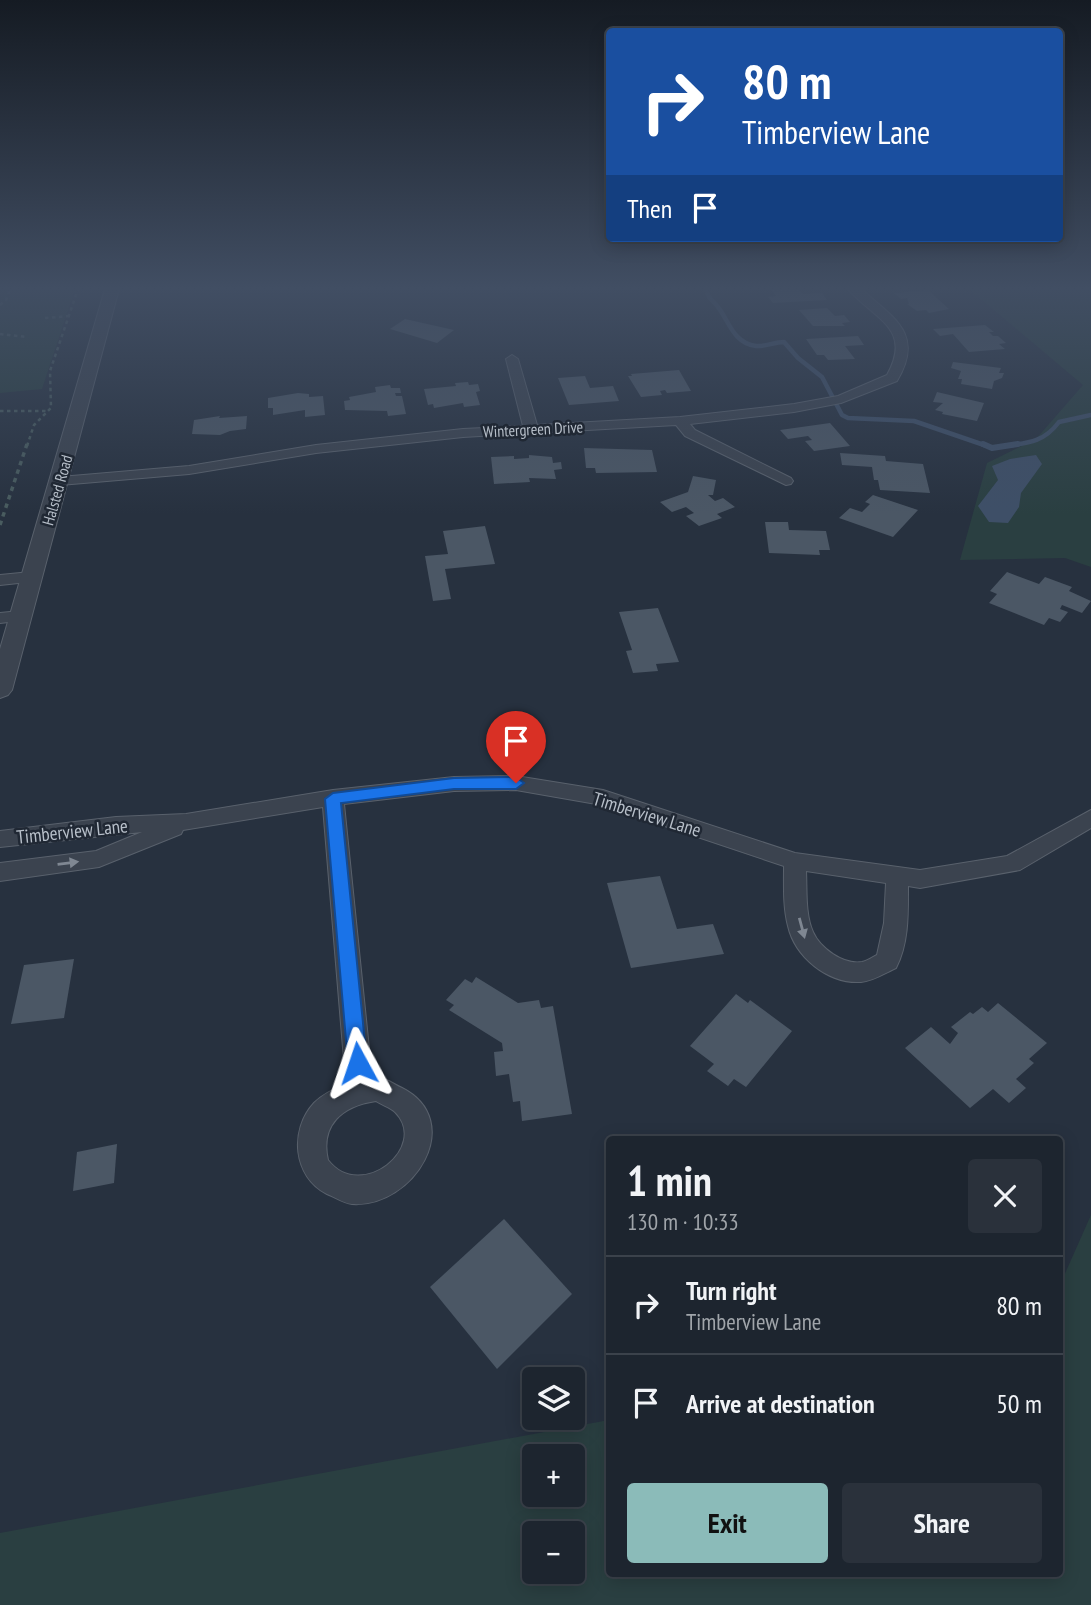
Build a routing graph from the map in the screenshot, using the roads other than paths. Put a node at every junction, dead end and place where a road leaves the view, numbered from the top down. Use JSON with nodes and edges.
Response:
{"nodes":[{"id":1,"x":92,"y":364,"type":"edge"},
{"id":2,"x":513,"y":364,"type":"edge"},
{"id":3,"x":899,"y":364,"type":"edge"},
{"id":4,"x":680,"y":421,"type":"junction"},
{"id":5,"x":531,"y":430,"type":"junction"},
{"id":6,"x":60,"y":481,"type":"junction"},
{"id":7,"x":786,"y":481,"type":"dead end"},
{"id":8,"x":31,"y":577,"type":"junction"},
{"id":9,"x":0,"y":580,"type":"edge"},
{"id":10,"x":20,"y":616,"type":"junction"},
{"id":11,"x":0,"y":618,"type":"edge"},
{"id":12,"x":0,"y":690,"type":"edge"},
{"id":13,"x":333,"y":799,"type":"junction"},
{"id":14,"x":1091,"y":818,"type":"edge"},
{"id":15,"x":186,"y":822,"type":"junction"},
{"id":16,"x":0,"y":839,"type":"edge"},
{"id":17,"x":795,"y":861,"type":"junction"},
{"id":18,"x":0,"y":872,"type":"edge"},
{"id":19,"x":897,"y":876,"type":"junction"},
{"id":20,"x":360,"y":1090,"type":"dead end"}],
"edges":[{"from":1,"to":6,"type":"street","name":"Halsted Road"},
{"from":2,"to":5,"type":"street"},
{"from":3,"to":4,"type":"street","name":"Wintergreen Drive"},
{"from":4,"to":5,"type":"street","name":"Wintergreen Drive"},
{"from":4,"to":7,"type":"street"},
{"from":5,"to":6,"type":"street","name":"Wintergreen Drive"},
{"from":6,"to":8,"type":"street","name":"Halsted Road"},
{"from":8,"to":9,"type":"street"},
{"from":8,"to":10,"type":"street","name":"Halsted Road"},
{"from":10,"to":11,"type":"street"},
{"from":10,"to":12,"type":"street","name":"Halsted Road"},
{"from":13,"to":15,"type":"street","name":"Timberview Lane"},
{"from":13,"to":17,"type":"street","name":"Timberview Lane"},
{"from":13,"to":20,"type":"street"},
{"from":14,"to":19,"type":"street","name":"Timberview Lane"},
{"from":15,"to":16,"type":"street","name":"Timberview Lane"},
{"from":18,"to":15,"type":"street","name":"Timberview Lane","one_way":true},
{"from":17,"to":19,"type":"street","name":"Timberview Lane"},
{"from":17,"to":19,"type":"street","one_way":true}]}
